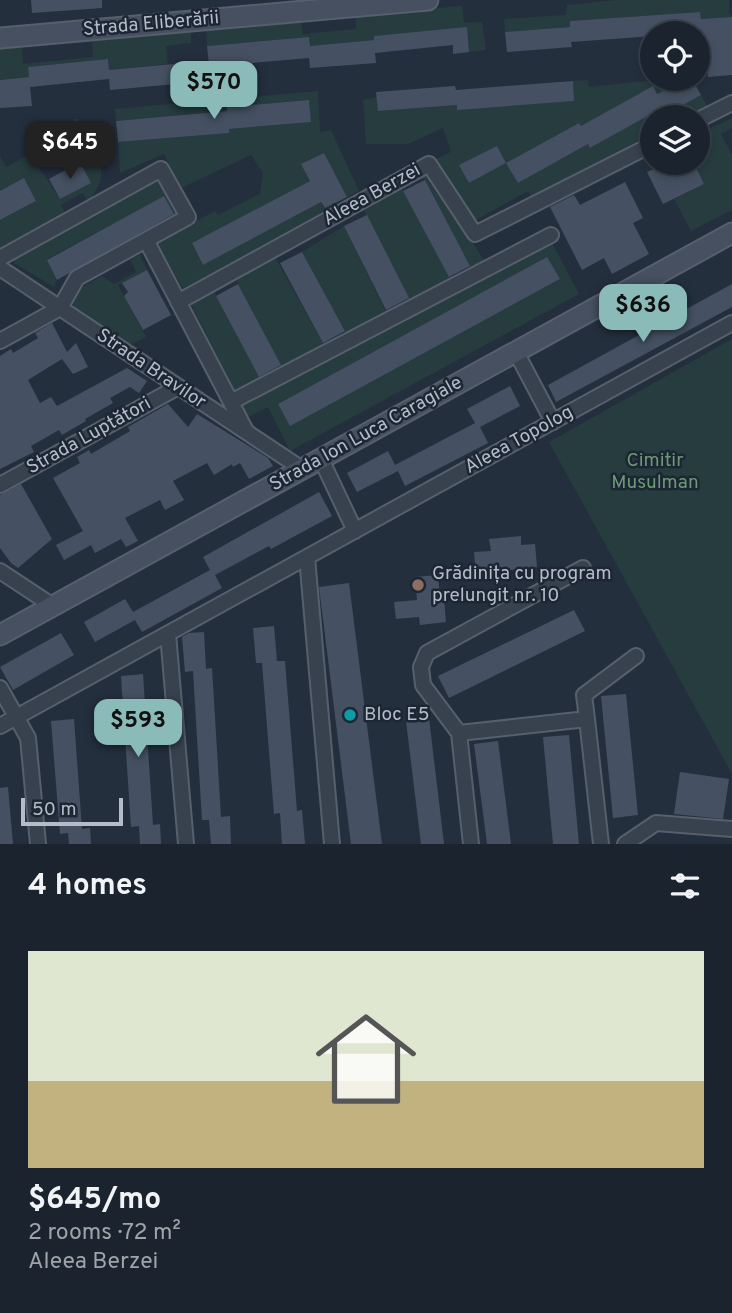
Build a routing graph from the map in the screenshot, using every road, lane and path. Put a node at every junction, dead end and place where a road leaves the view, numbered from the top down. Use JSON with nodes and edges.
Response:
{"nodes":[{"id":1,"x":428,"y":0,"type":"edge"},
{"id":2,"x":344,"y":4,"type":"edge"},
{"id":3,"x":0,"y":38,"type":"edge"},
{"id":4,"x":732,"y":103,"type":"edge"},
{"id":5,"x":710,"y":114,"type":"edge"},
{"id":6,"x":640,"y":151,"type":"edge"},
{"id":7,"x":732,"y":233,"type":"edge"},
{"id":8,"x":551,"y":235,"type":"dead end"},
{"id":9,"x":146,"y":240,"type":"junction"},
{"id":10,"x":0,"y":258,"type":"edge"},
{"id":11,"x":0,"y":268,"type":"edge"},
{"id":12,"x":178,"y":302,"type":"junction"},
{"id":13,"x":60,"y":308,"type":"junction"},
{"id":14,"x":732,"y":323,"type":"edge"},
{"id":15,"x":0,"y":341,"type":"edge"},
{"id":16,"x":516,"y":352,"type":"junction"},
{"id":17,"x":178,"y":387,"type":"junction"},
{"id":18,"x":231,"y":402,"type":"junction"},
{"id":19,"x":553,"y":422,"type":"junction"},
{"id":20,"x":246,"y":432,"type":"junction"},
{"id":21,"x":321,"y":459,"type":"junction"},
{"id":22,"x":302,"y":469,"type":"junction"},
{"id":23,"x":0,"y":485,"type":"edge"},
{"id":24,"x":355,"y":531,"type":"junction"},
{"id":25,"x":307,"y":557,"type":"junction"},
{"id":26,"x":583,"y":568,"type":"dead end"},
{"id":27,"x":0,"y":571,"type":"edge"},
{"id":28,"x":53,"y":606,"type":"junction"},
{"id":29,"x":168,"y":634,"type":"junction"},
{"id":30,"x":0,"y":635,"type":"edge"},
{"id":31,"x":636,"y":656,"type":"dead end"},
{"id":32,"x":0,"y":688,"type":"edge"},
{"id":33,"x":16,"y":717,"type":"junction"},
{"id":34,"x":587,"y":719,"type":"junction"},
{"id":35,"x":0,"y":726,"type":"edge"},
{"id":36,"x":459,"y":733,"type":"junction"},
{"id":37,"x":732,"y":830,"type":"edge"},
{"id":38,"x":38,"y":844,"type":"edge"},
{"id":39,"x":186,"y":844,"type":"edge"},
{"id":40,"x":332,"y":844,"type":"edge"},
{"id":41,"x":471,"y":844,"type":"edge"},
{"id":42,"x":601,"y":844,"type":"edge"},
{"id":43,"x":625,"y":844,"type":"edge"}],
"edges":[{"from":1,"to":2,"type":"street","name":"Strada Eliberării"},
{"from":2,"to":3,"type":"street","name":"Strada Eliberării"},
{"from":4,"to":5,"type":"street"},
{"from":6,"to":12,"type":"street","name":"Aleea Berzei"},
{"from":7,"to":16,"type":"street","name":"Strada Ion Luca Caragiale"},
{"from":8,"to":18,"type":"street"},
{"from":9,"to":10,"type":"street"},
{"from":9,"to":12,"type":"street"},
{"from":9,"to":13,"type":"street"},
{"from":11,"to":13,"type":"street","name":"Strada Bravilor"},
{"from":12,"to":18,"type":"street"},
{"from":13,"to":15,"type":"street"},
{"from":13,"to":17,"type":"street","name":"Strada Bravilor"},
{"from":14,"to":19,"type":"street","name":"Aleea Topolog"},
{"from":16,"to":19,"type":"street"},
{"from":16,"to":21,"type":"street","name":"Strada Ion Luca Caragiale"},
{"from":17,"to":20,"type":"street","name":"Strada Bravilor"},
{"from":17,"to":23,"type":"street","name":"Strada Luptători"},
{"from":18,"to":20,"type":"street"},
{"from":19,"to":24,"type":"street","name":"Aleea Topolog"},
{"from":20,"to":22,"type":"street","name":"Strada Bravilor"},
{"from":21,"to":22,"type":"street","name":"Strada Ion Luca Caragiale"},
{"from":21,"to":24,"type":"street"},
{"from":22,"to":28,"type":"street","name":"Strada Ion Luca Caragiale"},
{"from":24,"to":25,"type":"street","name":"Aleea Topolog"},
{"from":25,"to":29,"type":"street","name":"Aleea Topolog"},
{"from":25,"to":40,"type":"street"},
{"from":26,"to":36,"type":"street"},
{"from":27,"to":28,"type":"street"},
{"from":28,"to":30,"type":"street","name":"Strada Ion Luca Caragiale"},
{"from":29,"to":33,"type":"street","name":"Aleea Topolog"},
{"from":29,"to":39,"type":"street"},
{"from":31,"to":34,"type":"street"},
{"from":32,"to":33,"type":"street"},
{"from":33,"to":35,"type":"street","name":"Aleea Topolog"},
{"from":33,"to":38,"type":"street"},
{"from":34,"to":36,"type":"street"},
{"from":34,"to":42,"type":"street"},
{"from":36,"to":41,"type":"street"},
{"from":37,"to":43,"type":"street"}]}
